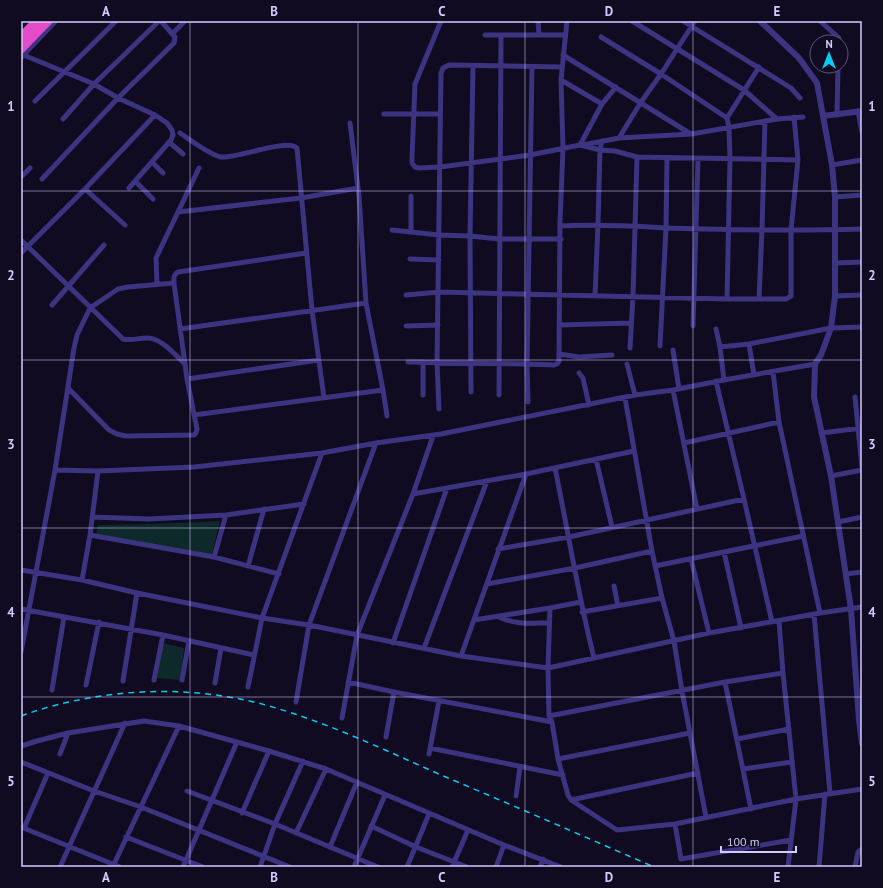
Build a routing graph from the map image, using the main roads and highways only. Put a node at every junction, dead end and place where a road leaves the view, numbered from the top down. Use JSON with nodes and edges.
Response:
{"nodes":[{"id":1,"x":37,"y":21,"type":"edge"},
{"id":2,"x":48,"y":21,"type":"edge"},
{"id":3,"x":21,"y":37,"type":"edge"},
{"id":4,"x":22,"y":54,"type":"edge"}],
"edges":[{"from":1,"to":3,"type":"highway"},
{"from":2,"to":4,"type":"highway"}]}
